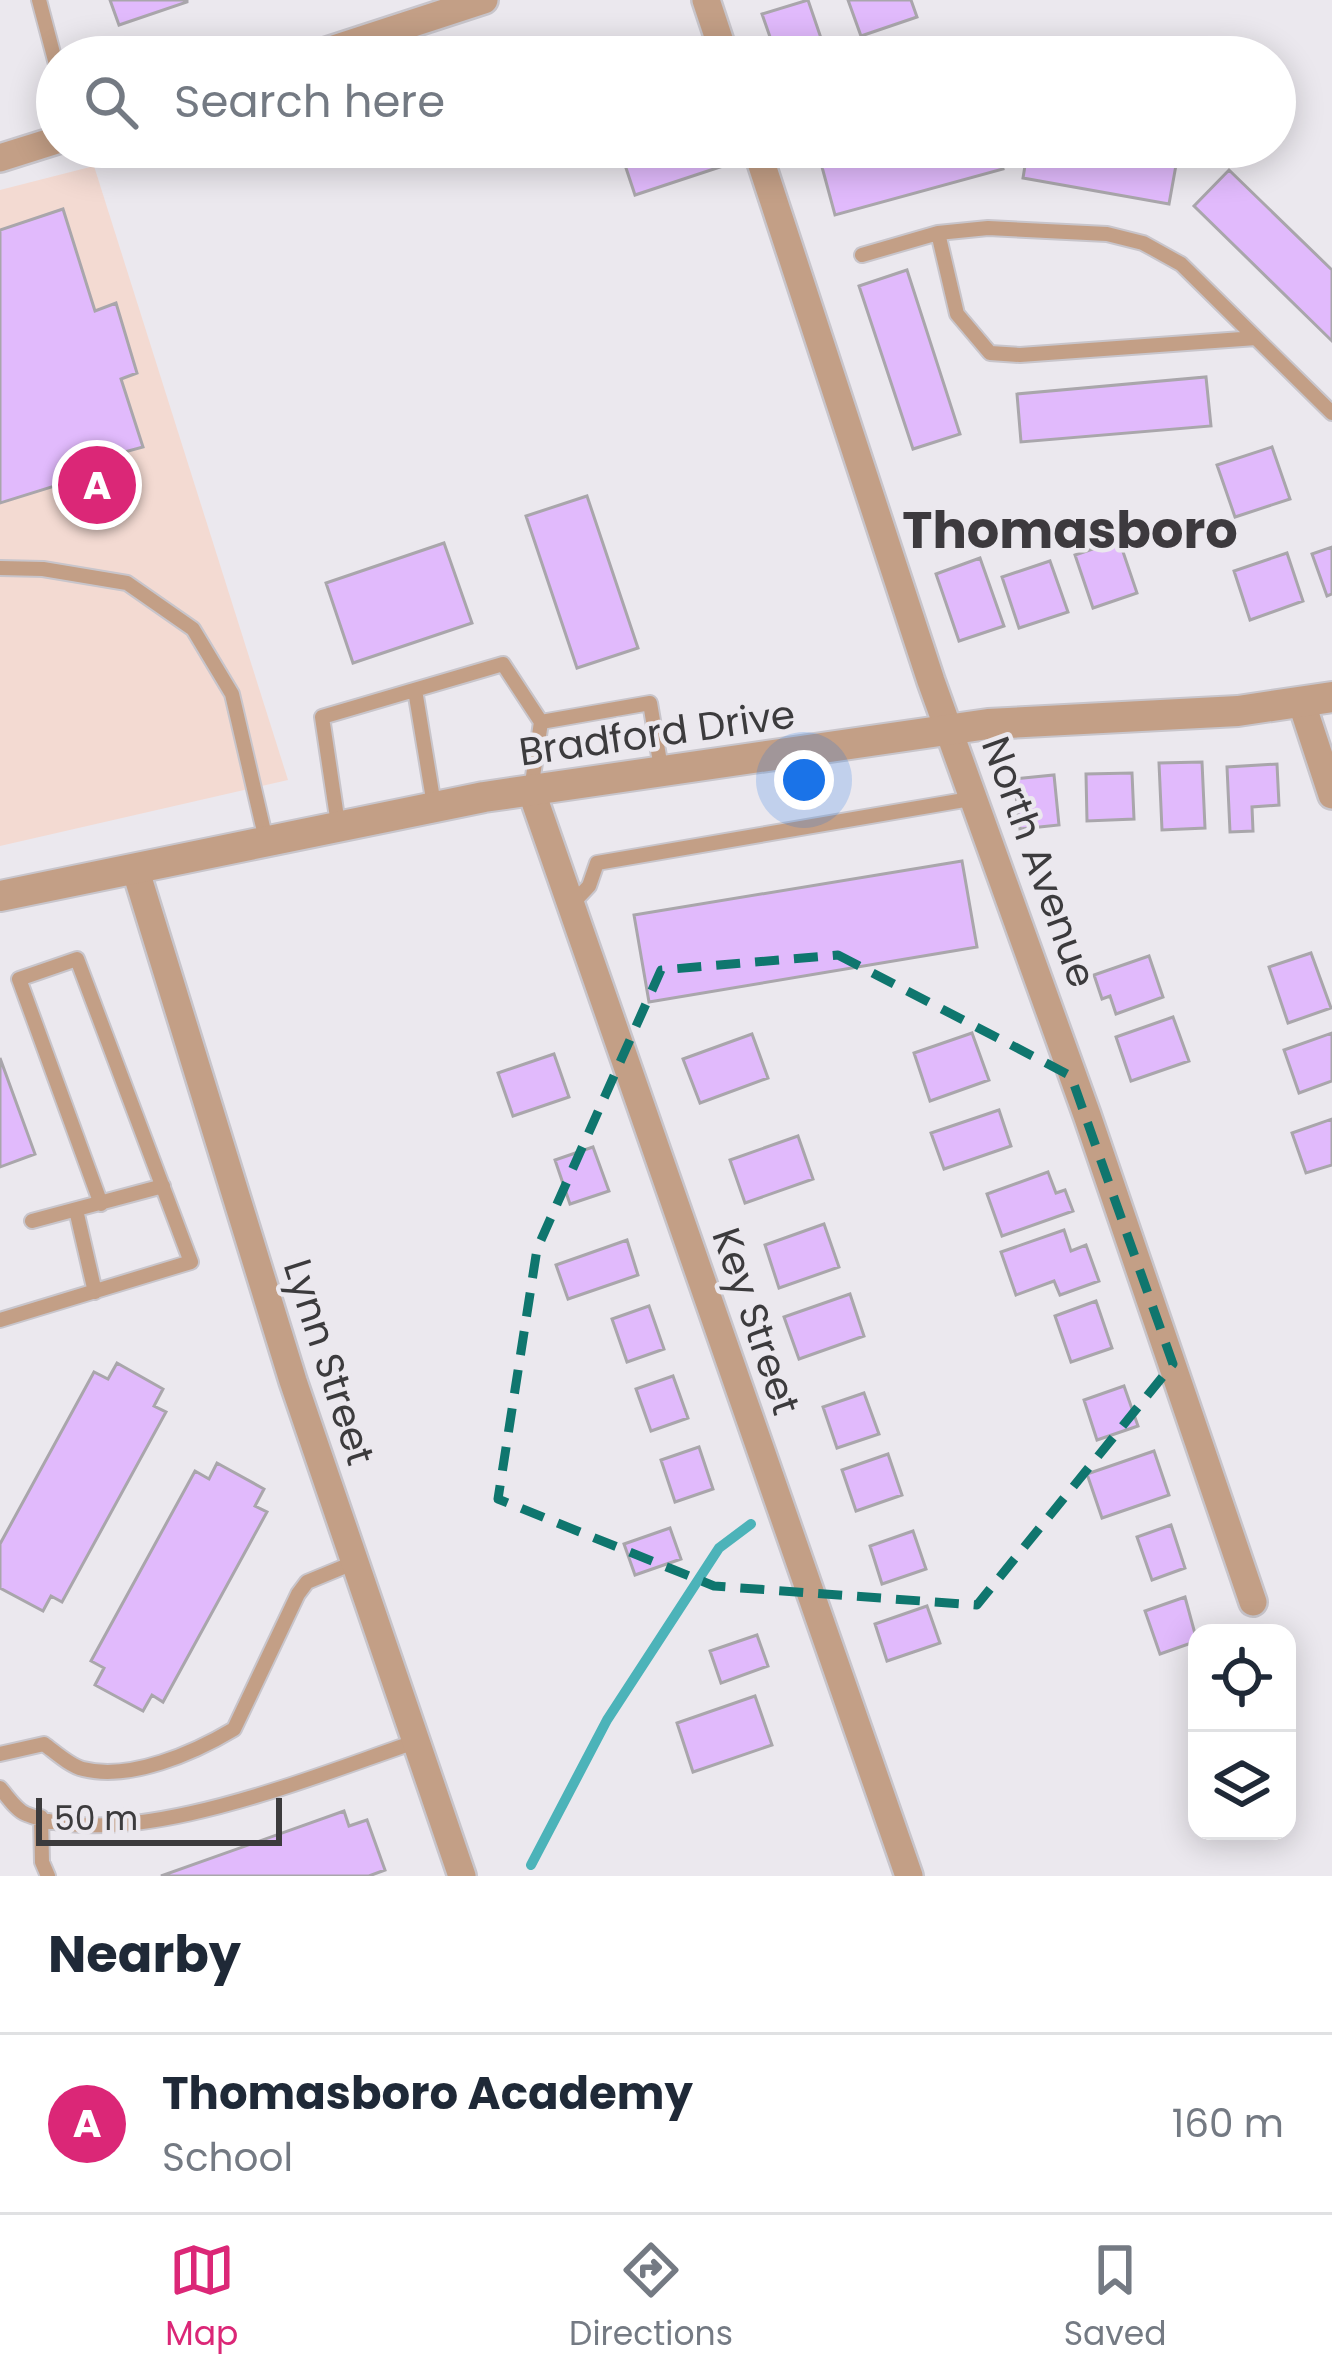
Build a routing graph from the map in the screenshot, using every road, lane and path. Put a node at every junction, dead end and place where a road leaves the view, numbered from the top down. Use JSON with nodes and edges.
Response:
{"nodes":[{"id":1,"x":39,"y":0,"type":"edge"},
{"id":2,"x":484,"y":0,"type":"edge"},
{"id":3,"x":706,"y":0,"type":"edge"},
{"id":4,"x":49,"y":36,"type":"edge"},
{"id":5,"x":373,"y":36,"type":"edge"},
{"id":6,"x":718,"y":36,"type":"edge"},
{"id":7,"x":36,"y":147,"type":"edge"},
{"id":8,"x":0,"y":158,"type":"edge"},
{"id":9,"x":763,"y":168,"type":"edge"},
{"id":10,"x":938,"y":233,"type":"junction"},
{"id":11,"x":862,"y":255,"type":"dead end"},
{"id":12,"x":1256,"y":338,"type":"junction"},
{"id":13,"x":1332,"y":412,"type":"edge"},
{"id":14,"x":0,"y":568,"type":"edge"},
{"id":15,"x":415,"y":690,"type":"junction"},
{"id":16,"x":1317,"y":701,"type":"edge"},
{"id":17,"x":541,"y":722,"type":"junction"},
{"id":18,"x":950,"y":730,"type":"junction"},
{"id":19,"x":662,"y":774,"type":"junction"},
{"id":20,"x":531,"y":790,"type":"junction"},
{"id":21,"x":1332,"y":795,"type":"edge"},
{"id":22,"x":976,"y":799,"type":"junction"},
{"id":23,"x":434,"y":805,"type":"junction"},
{"id":24,"x":338,"y":824,"type":"junction"},
{"id":25,"x":266,"y":840,"type":"junction"},
{"id":26,"x":136,"y":868,"type":"junction"},
{"id":27,"x":0,"y":896,"type":"edge"},
{"id":28,"x":571,"y":905,"type":"junction"},
{"id":29,"x":163,"y":1186,"type":"junction"},
{"id":30,"x":101,"y":1204,"type":"junction"},
{"id":31,"x":76,"y":1210,"type":"junction"},
{"id":32,"x":32,"y":1221,"type":"dead end"},
{"id":33,"x":95,"y":1292,"type":"junction"},
{"id":34,"x":0,"y":1320,"type":"edge"},
{"id":35,"x":353,"y":1563,"type":"junction"},
{"id":36,"x":1252,"y":1602,"type":"dead end"},
{"id":37,"x":416,"y":1742,"type":"junction"},
{"id":38,"x":0,"y":1754,"type":"edge"},
{"id":39,"x":0,"y":1788,"type":"edge"},
{"id":40,"x":41,"y":1817,"type":"junction"},
{"id":41,"x":48,"y":1876,"type":"edge"},
{"id":42,"x":462,"y":1876,"type":"edge"},
{"id":43,"x":909,"y":1876,"type":"edge"}],
"edges":[{"from":1,"to":4,"type":"lane"},
{"from":2,"to":5,"type":"street"},
{"from":3,"to":6,"type":"street"},
{"from":7,"to":8,"type":"street"},
{"from":9,"to":18,"type":"street","name":"North Avenue"},
{"from":10,"to":11,"type":"lane"},
{"from":10,"to":12,"type":"lane"},
{"from":10,"to":12,"type":"lane"},
{"from":12,"to":13,"type":"lane"},
{"from":14,"to":25,"type":"lane"},
{"from":15,"to":17,"type":"lane"},
{"from":15,"to":23,"type":"lane"},
{"from":15,"to":24,"type":"lane"},
{"from":16,"to":18,"type":"street","name":"Bradford Drive"},
{"from":16,"to":21,"type":"street"},
{"from":17,"to":19,"type":"lane"},
{"from":17,"to":20,"type":"lane"},
{"from":18,"to":19,"type":"street","name":"Bradford Drive"},
{"from":18,"to":22,"type":"street","name":"North Avenue"},
{"from":19,"to":20,"type":"street","name":"Bradford Drive"},
{"from":20,"to":23,"type":"street","name":"Bradford Drive"},
{"from":20,"to":28,"type":"street","name":"Key Street"},
{"from":22,"to":28,"type":"lane"},
{"from":22,"to":36,"type":"street","name":"North Avenue"},
{"from":23,"to":24,"type":"street","name":"Bradford Drive"},
{"from":24,"to":25,"type":"street","name":"Bradford Drive"},
{"from":25,"to":26,"type":"street","name":"Bradford Drive"},
{"from":26,"to":27,"type":"street","name":"Bradford Drive"},
{"from":26,"to":35,"type":"street","name":"Lynn Street"},
{"from":28,"to":43,"type":"street","name":"Key Street"},
{"from":29,"to":30,"type":"lane"},
{"from":29,"to":30,"type":"lane"},
{"from":29,"to":33,"type":"lane"},
{"from":30,"to":31,"type":"lane"},
{"from":31,"to":32,"type":"lane"},
{"from":31,"to":33,"type":"lane"},
{"from":33,"to":34,"type":"lane"},
{"from":35,"to":37,"type":"street","name":"Lynn Street"},
{"from":35,"to":38,"type":"lane"},
{"from":37,"to":40,"type":"lane"},
{"from":37,"to":42,"type":"street","name":"Lynn Street"},
{"from":39,"to":40,"type":"lane"},
{"from":40,"to":41,"type":"lane"}]}
